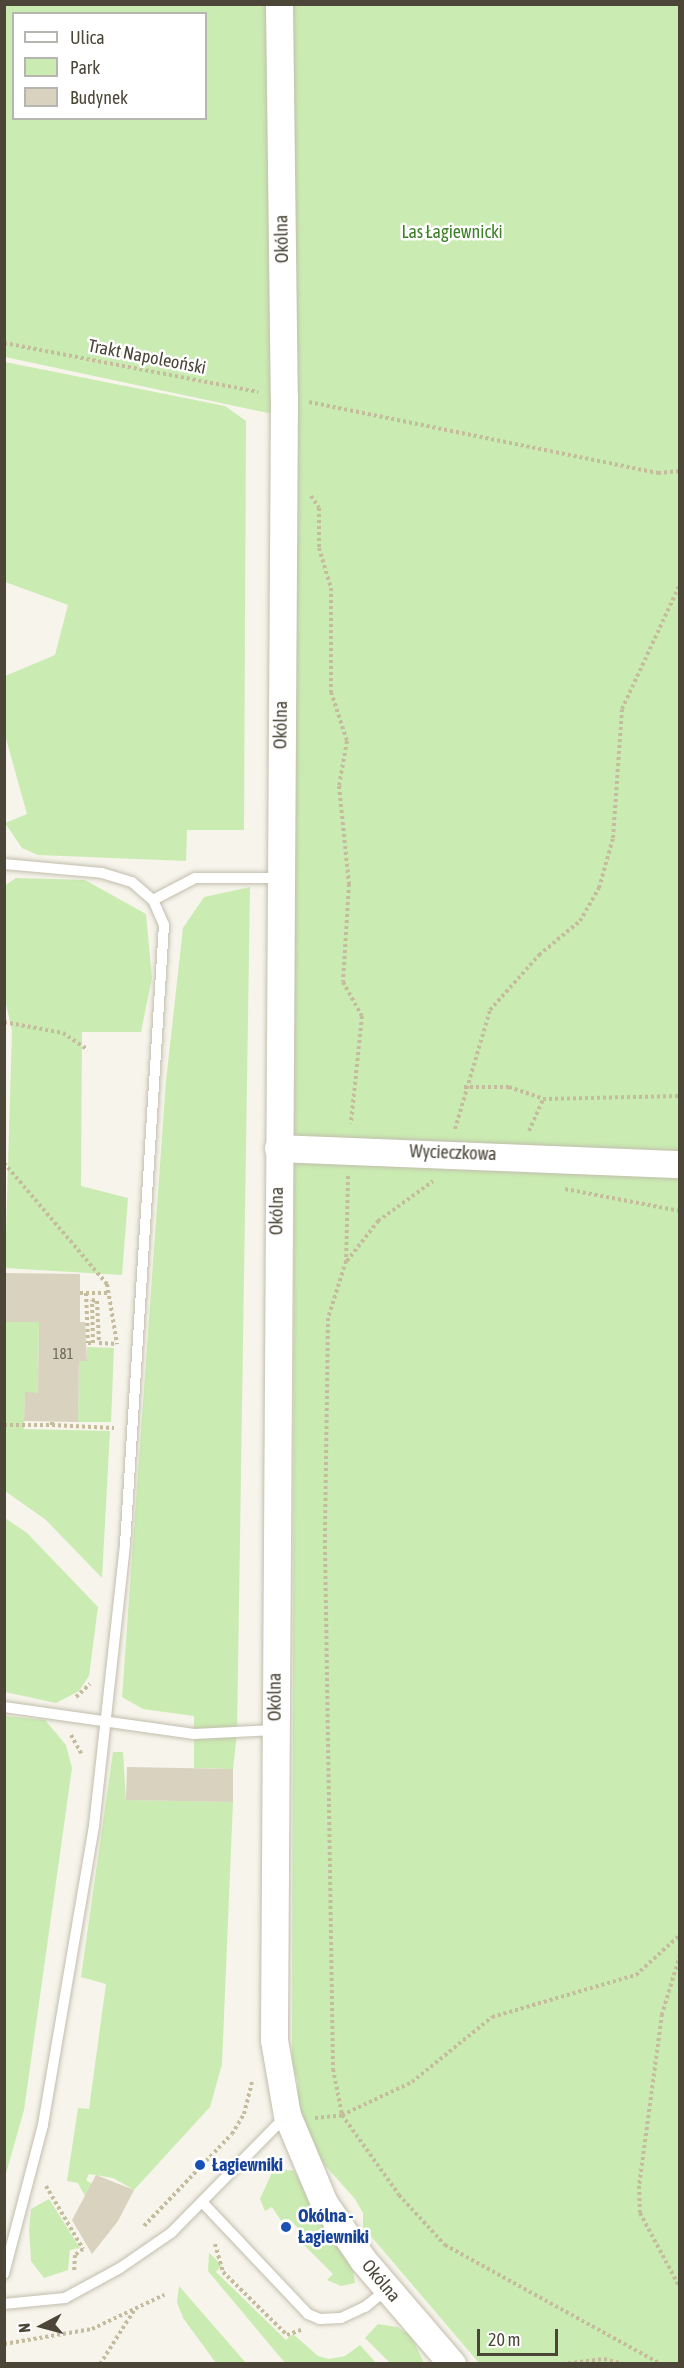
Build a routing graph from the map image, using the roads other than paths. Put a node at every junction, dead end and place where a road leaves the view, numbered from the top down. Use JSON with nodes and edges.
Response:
{"nodes":[{"id":1,"x":279,"y":4,"type":"edge"},
{"id":2,"x":4,"y":864,"type":"edge"},
{"id":3,"x":279,"y":878,"type":"junction"},
{"id":4,"x":153,"y":900,"type":"junction"},
{"id":5,"x":278,"y":1148,"type":"junction"},
{"id":6,"x":628,"y":1162,"type":"junction"},
{"id":7,"x":680,"y":1164,"type":"edge"},
{"id":8,"x":680,"y":1176,"type":"edge"},
{"id":9,"x":4,"y":1707,"type":"edge"},
{"id":10,"x":106,"y":1721,"type":"junction"},
{"id":11,"x":275,"y":1730,"type":"junction"},
{"id":12,"x":287,"y":2115,"type":"junction"},
{"id":13,"x":203,"y":2203,"type":"junction"},
{"id":14,"x":4,"y":2274,"type":"edge"},
{"id":15,"x":387,"y":2289,"type":"junction"},
{"id":16,"x":4,"y":2304,"type":"edge"},
{"id":17,"x":452,"y":2364,"type":"edge"}],
"edges":[{"from":1,"to":3,"type":"street","name":"Okólna"},
{"from":2,"to":4,"type":"lane"},
{"from":3,"to":4,"type":"lane"},
{"from":3,"to":5,"type":"street","name":"Okólna"},
{"from":4,"to":10,"type":"lane"},
{"from":5,"to":6,"type":"street","name":"Wycieczkowa"},
{"from":5,"to":11,"type":"street","name":"Okólna"},
{"from":6,"to":7,"type":"street","name":"Wycieczkowa"},
{"from":6,"to":8,"type":"street","name":"Wycieczkowa"},
{"from":9,"to":10,"type":"lane"},
{"from":10,"to":11,"type":"lane"},
{"from":10,"to":14,"type":"lane"},
{"from":11,"to":12,"type":"street","name":"Okólna"},
{"from":12,"to":13,"type":"lane"},
{"from":12,"to":15,"type":"street","name":"Okólna"},
{"from":13,"to":15,"type":"lane"},
{"from":13,"to":16,"type":"lane"},
{"from":15,"to":17,"type":"street","name":"Okólna"}]}
